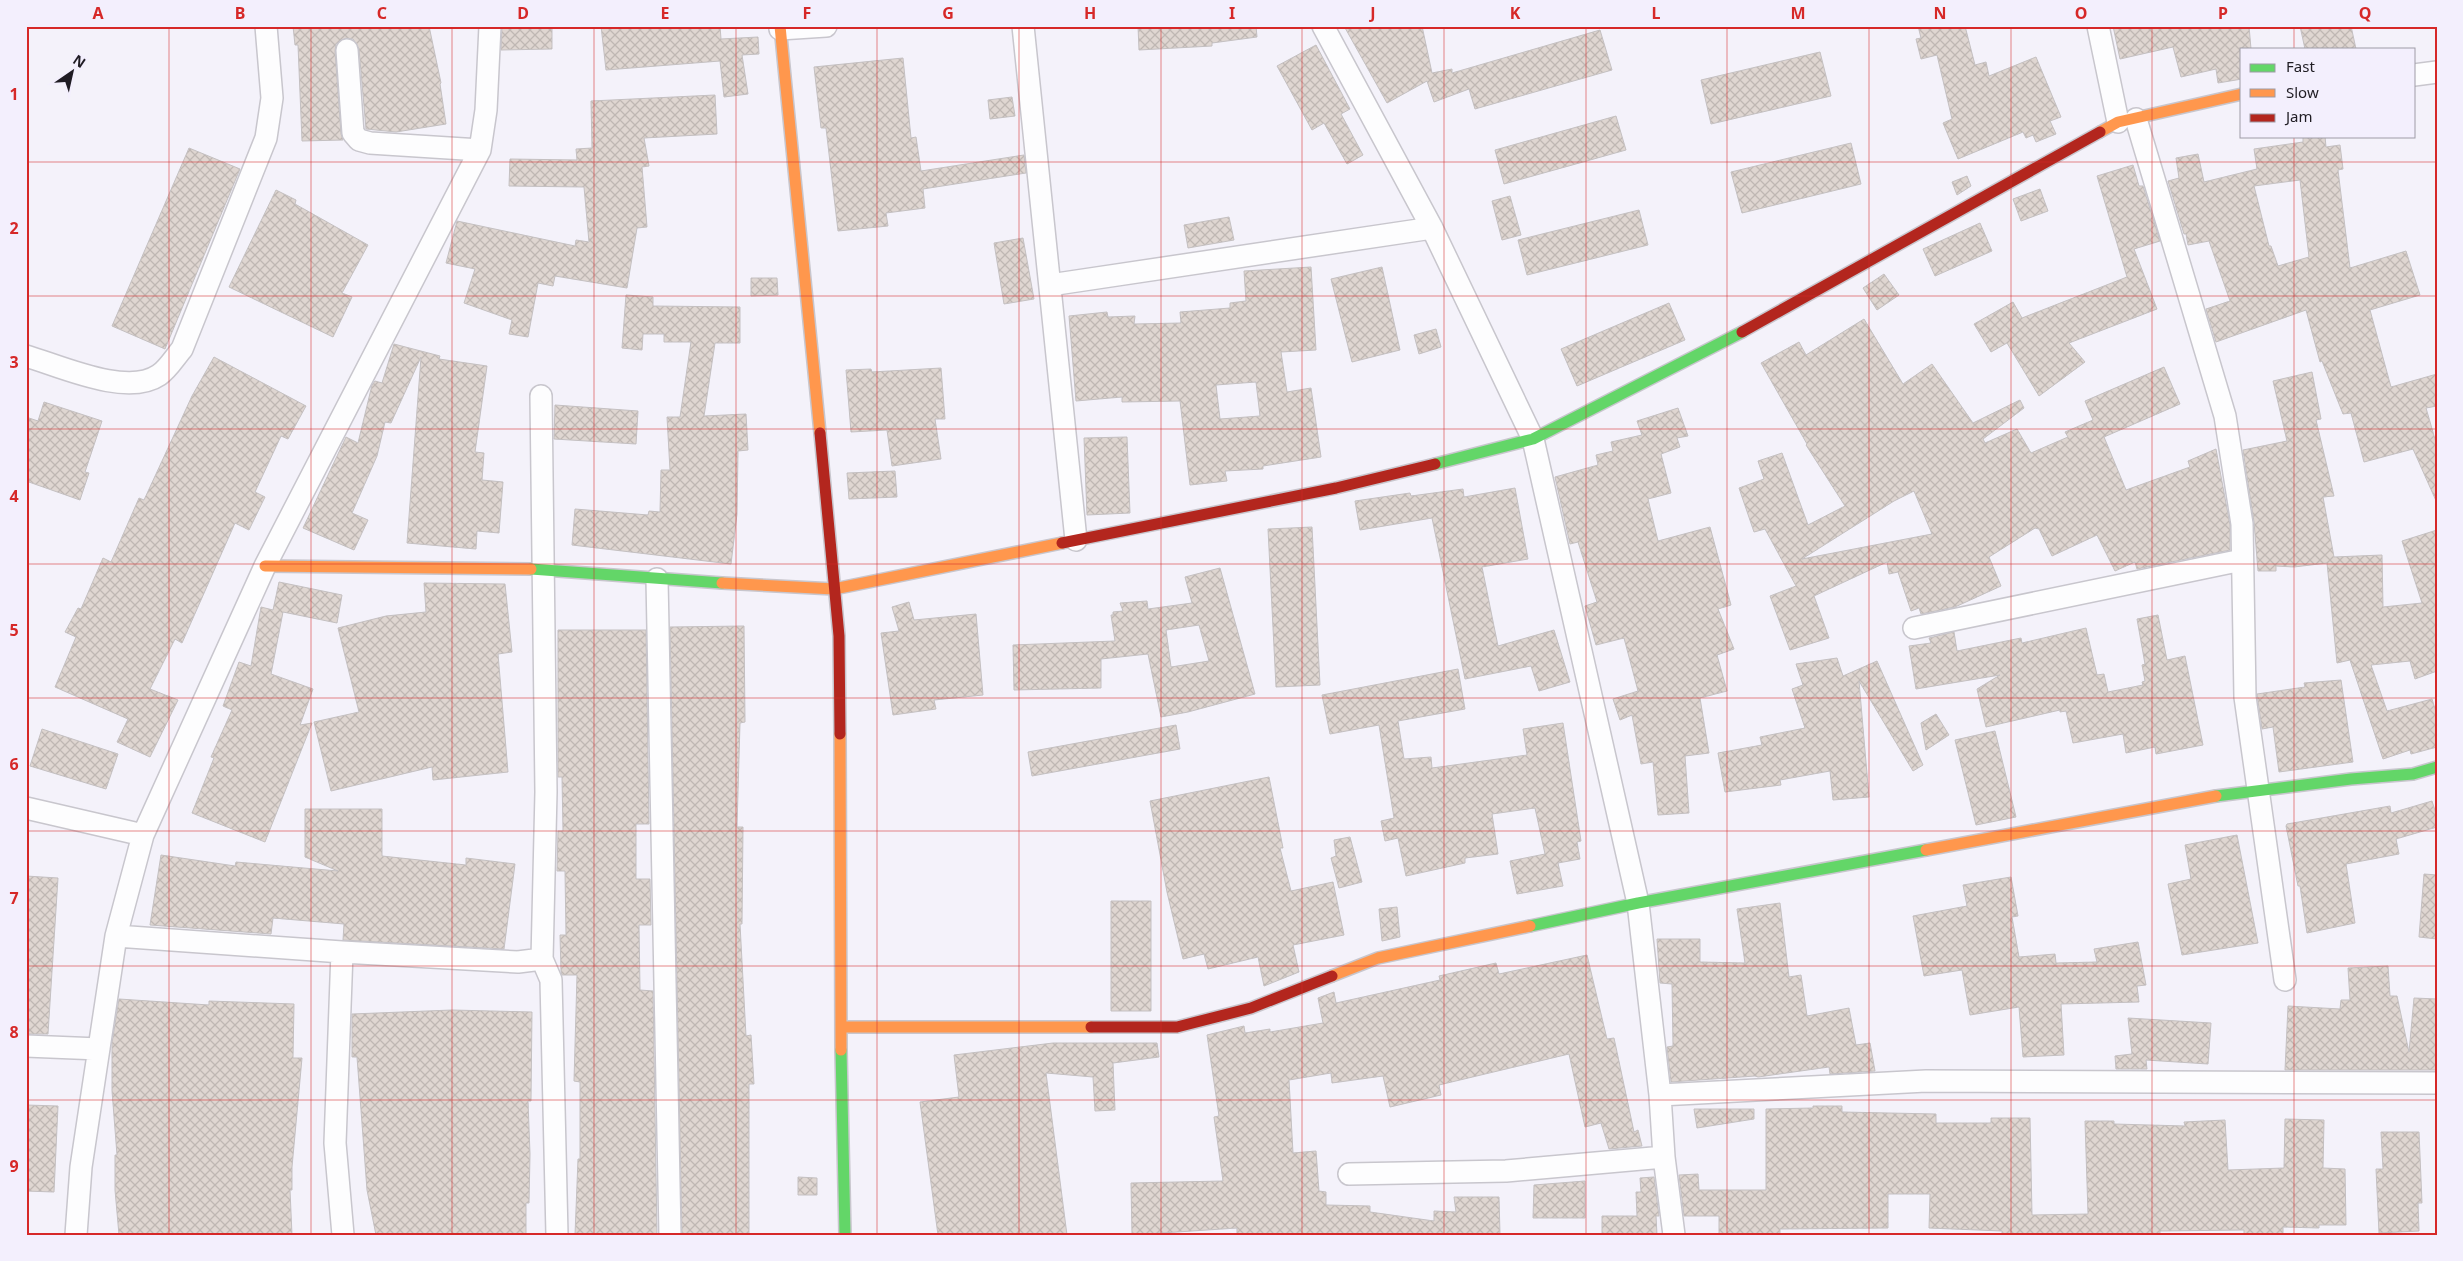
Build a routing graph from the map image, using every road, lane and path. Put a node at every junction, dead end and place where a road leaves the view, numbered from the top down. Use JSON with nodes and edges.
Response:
{"nodes":[{"id":1,"x":266,"y":26,"type":"edge"},
{"id":2,"x":490,"y":26,"type":"edge"},
{"id":3,"x":826,"y":26,"type":"edge"},
{"id":4,"x":1023,"y":26,"type":"edge"},
{"id":5,"x":1324,"y":26,"type":"edge"},
{"id":6,"x":2098,"y":26,"type":"edge"},
{"id":7,"x":780,"y":28,"type":"edge"},
{"id":8,"x":347,"y":50,"type":"dead end"},
{"id":9,"x":2437,"y":72,"type":"edge"},
{"id":10,"x":2416,"y":74,"type":"edge"},
{"id":11,"x":2240,"y":94,"type":"edge"},
{"id":12,"x":2127,"y":121,"type":"junction"},
{"id":13,"x":480,"y":150,"type":"junction"},
{"id":14,"x":1432,"y":228,"type":"junction"},
{"id":15,"x":1050,"y":285,"type":"junction"},
{"id":16,"x":26,"y":356,"type":"edge"},
{"id":17,"x":541,"y":396,"type":"dead end"},
{"id":18,"x":1533,"y":439,"type":"junction"},
{"id":19,"x":1076,"y":540,"type":"junction"},
{"id":20,"x":2242,"y":560,"type":"junction"},
{"id":21,"x":265,"y":566,"type":"junction"},
{"id":22,"x":542,"y":569,"type":"junction"},
{"id":23,"x":657,"y":579,"type":"junction"},
{"id":24,"x":834,"y":589,"type":"junction"},
{"id":25,"x":1914,"y":628,"type":"dead end"},
{"id":26,"x":2437,"y":767,"type":"edge"},
{"id":27,"x":2259,"y":792,"type":"junction"},
{"id":28,"x":26,"y":808,"type":"edge"},
{"id":29,"x":144,"y":835,"type":"junction"},
{"id":30,"x":1638,"y":903,"type":"junction"},
{"id":31,"x":116,"y":936,"type":"junction"},
{"id":32,"x":342,"y":952,"type":"junction"},
{"id":33,"x":542,"y":959,"type":"junction"},
{"id":34,"x":2285,"y":980,"type":"dead end"},
{"id":35,"x":840,"y":1027,"type":"junction"},
{"id":36,"x":26,"y":1046,"type":"edge"},
{"id":37,"x":99,"y":1049,"type":"junction"},
{"id":38,"x":2437,"y":1083,"type":"edge"},
{"id":39,"x":1660,"y":1095,"type":"junction"},
{"id":40,"x":1664,"y":1157,"type":"junction"},
{"id":41,"x":1349,"y":1174,"type":"dead end"},
{"id":42,"x":76,"y":1235,"type":"edge"},
{"id":43,"x":343,"y":1235,"type":"edge"},
{"id":44,"x":557,"y":1235,"type":"edge"},
{"id":45,"x":670,"y":1235,"type":"edge"},
{"id":46,"x":845,"y":1235,"type":"edge"},
{"id":47,"x":1674,"y":1235,"type":"edge"}],
"edges":[{"from":1,"to":16,"type":"street"},
{"from":2,"to":13,"type":"street"},
{"from":3,"to":7,"type":"street"},
{"from":4,"to":15,"type":"street"},
{"from":5,"to":14,"type":"street"},
{"from":6,"to":12,"type":"street"},
{"from":7,"to":24,"type":"street"},
{"from":8,"to":13,"type":"street"},
{"from":9,"to":10,"type":"street"},
{"from":11,"to":12,"type":"street"},
{"from":12,"to":18,"type":"street"},
{"from":12,"to":20,"type":"street"},
{"from":13,"to":21,"type":"street"},
{"from":14,"to":15,"type":"street"},
{"from":14,"to":18,"type":"street"},
{"from":15,"to":19,"type":"street"},
{"from":17,"to":22,"type":"street"},
{"from":18,"to":19,"type":"street"},
{"from":18,"to":30,"type":"street"},
{"from":19,"to":24,"type":"street"},
{"from":20,"to":25,"type":"street"},
{"from":20,"to":27,"type":"street"},
{"from":21,"to":22,"type":"street"},
{"from":21,"to":29,"type":"street"},
{"from":22,"to":23,"type":"street"},
{"from":22,"to":33,"type":"street"},
{"from":23,"to":24,"type":"street"},
{"from":23,"to":45,"type":"street"},
{"from":24,"to":35,"type":"street"},
{"from":26,"to":27,"type":"street"},
{"from":27,"to":30,"type":"street"},
{"from":27,"to":34,"type":"street"},
{"from":28,"to":29,"type":"street"},
{"from":29,"to":31,"type":"street"},
{"from":30,"to":35,"type":"street"},
{"from":30,"to":39,"type":"street"},
{"from":31,"to":32,"type":"street"},
{"from":31,"to":37,"type":"street"},
{"from":32,"to":33,"type":"street"},
{"from":32,"to":43,"type":"street"},
{"from":33,"to":44,"type":"street"},
{"from":35,"to":46,"type":"street"},
{"from":36,"to":37,"type":"street"},
{"from":37,"to":42,"type":"street"},
{"from":38,"to":39,"type":"street"},
{"from":39,"to":40,"type":"street"},
{"from":40,"to":41,"type":"street"},
{"from":40,"to":47,"type":"street"}]}
